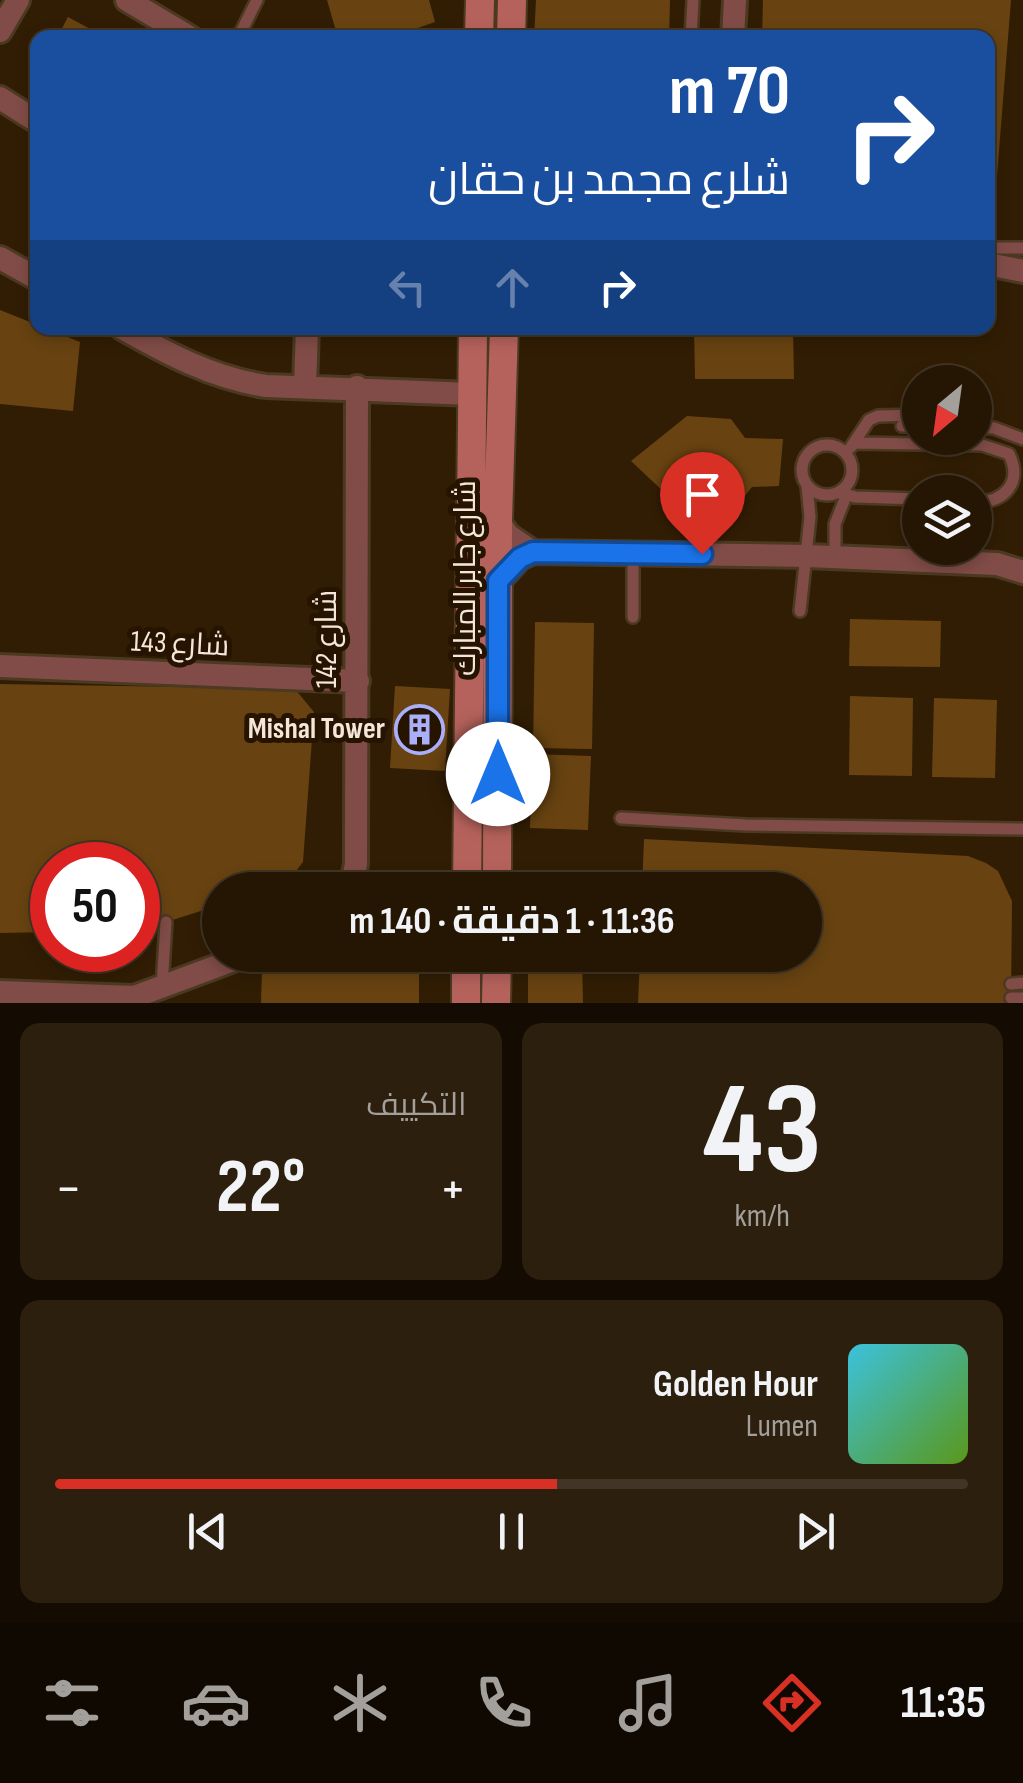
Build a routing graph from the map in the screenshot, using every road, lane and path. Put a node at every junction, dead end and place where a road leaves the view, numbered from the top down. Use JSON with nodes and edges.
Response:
{"nodes":[{"id":1,"x":18,"y":0,"type":"edge"},
{"id":2,"x":127,"y":0,"type":"edge"},
{"id":3,"x":257,"y":0,"type":"edge"},
{"id":4,"x":480,"y":0,"type":"edge"},
{"id":5,"x":512,"y":0,"type":"edge"},
{"id":6,"x":693,"y":0,"type":"edge"},
{"id":7,"x":735,"y":0,"type":"edge"},
{"id":8,"x":178,"y":30,"type":"edge"},
{"id":9,"x":242,"y":30,"type":"edge"},
{"id":10,"x":479,"y":30,"type":"edge"},
{"id":11,"x":511,"y":30,"type":"edge"},
{"id":12,"x":691,"y":30,"type":"edge"},
{"id":13,"x":734,"y":30,"type":"edge"},
{"id":14,"x":0,"y":31,"type":"edge"},
{"id":15,"x":0,"y":98,"type":"edge"},
{"id":16,"x":30,"y":117,"type":"edge"},
{"id":17,"x":995,"y":248,"type":"edge"},
{"id":18,"x":1023,"y":248,"type":"edge"},
{"id":19,"x":0,"y":258,"type":"edge"},
{"id":20,"x":995,"y":265,"type":"edge"},
{"id":21,"x":1023,"y":271,"type":"edge"},
{"id":22,"x":30,"y":275,"type":"edge"},
{"id":23,"x":135,"y":335,"type":"edge"},
{"id":24,"x":307,"y":335,"type":"edge"},
{"id":25,"x":473,"y":335,"type":"edge"},
{"id":26,"x":504,"y":335,"type":"edge"},
{"id":27,"x":305,"y":387,"type":"junction"},
{"id":28,"x":357,"y":387,"type":"junction"},
{"id":29,"x":472,"y":394,"type":"junction"},
{"id":30,"x":902,"y":416,"type":"edge"},
{"id":31,"x":992,"y":428,"type":"edge"},
{"id":32,"x":1008,"y":433,"type":"junction"},
{"id":33,"x":1023,"y":439,"type":"edge"},
{"id":34,"x":856,"y":443,"type":"junction"},
{"id":35,"x":839,"y":448,"type":"junction"},
{"id":36,"x":1009,"y":454,"type":"junction"},
{"id":37,"x":806,"y":486,"type":"junction"},
{"id":38,"x":842,"y":494,"type":"junction"},
{"id":39,"x":902,"y":498,"type":"edge"},
{"id":40,"x":992,"y":500,"type":"edge"},
{"id":41,"x":498,"y":520,"type":"junction"},
{"id":42,"x":533,"y":552,"type":"junction"},
{"id":43,"x":632,"y":554,"type":"junction"},
{"id":44,"x":1023,"y":555,"type":"edge"},
{"id":45,"x":808,"y":556,"type":"junction"},
{"id":46,"x":835,"y":557,"type":"junction"},
{"id":47,"x":997,"y":564,"type":"junction"},
{"id":48,"x":1023,"y":572,"type":"edge"},
{"id":49,"x":498,"y":581,"type":"junction"},
{"id":50,"x":800,"y":611,"type":"dead end"},
{"id":51,"x":634,"y":617,"type":"dead end"},
{"id":52,"x":0,"y":666,"type":"edge"},
{"id":53,"x":358,"y":681,"type":"junction"},
{"id":54,"x":621,"y":818,"type":"dead end"},
{"id":55,"x":1023,"y":830,"type":"edge"},
{"id":56,"x":354,"y":872,"type":"edge"},
{"id":57,"x":467,"y":872,"type":"edge"},
{"id":58,"x":497,"y":872,"type":"edge"},
{"id":59,"x":166,"y":922,"type":"dead end"},
{"id":60,"x":206,"y":972,"type":"edge"},
{"id":61,"x":466,"y":972,"type":"edge"},
{"id":62,"x":496,"y":972,"type":"edge"},
{"id":63,"x":0,"y":992,"type":"edge"},
{"id":64,"x":154,"y":994,"type":"edge"},
{"id":65,"x":34,"y":998,"type":"edge"},
{"id":66,"x":466,"y":1003,"type":"edge"},
{"id":67,"x":496,"y":1003,"type":"edge"}],
"edges":[{"from":1,"to":14,"type":"street"},
{"from":2,"to":8,"type":"street"},
{"from":3,"to":9,"type":"lane"},
{"from":4,"to":10,"type":"main road"},
{"from":5,"to":11,"type":"main road"},
{"from":6,"to":12,"type":"lane"},
{"from":7,"to":13,"type":"street"},
{"from":15,"to":16,"type":"street"},
{"from":17,"to":18,"type":"lane"},
{"from":19,"to":22,"type":"street"},
{"from":20,"to":21,"type":"street"},
{"from":23,"to":27,"type":"street"},
{"from":24,"to":27,"type":"street"},
{"from":25,"to":29,"type":"main road","name":"شارع جابر المبارك"},
{"from":26,"to":41,"type":"main road","name":"شارع جابر المبارك"},
{"from":27,"to":28,"type":"street"},
{"from":28,"to":29,"type":"street"},
{"from":28,"to":53,"type":"street","name":"شارع 142"},
{"from":29,"to":57,"type":"main road","name":"شارع جابر المبارك"},
{"from":30,"to":34,"type":"lane"},
{"from":31,"to":32,"type":"lane"},
{"from":32,"to":33,"type":"lane"},
{"from":32,"to":36,"type":"lane"},
{"from":34,"to":35,"type":"lane"},
{"from":34,"to":36,"type":"lane"},
{"from":35,"to":37,"type":"lane"},
{"from":35,"to":38,"type":"lane"},
{"from":36,"to":40,"type":"lane"},
{"from":37,"to":38,"type":"lane"},
{"from":37,"to":45,"type":"lane"},
{"from":38,"to":39,"type":"lane"},
{"from":38,"to":46,"type":"lane"},
{"from":41,"to":42,"type":"street"},
{"from":41,"to":49,"type":"main road","name":"شارع جابر المبارك"},
{"from":42,"to":43,"type":"street"},
{"from":42,"to":49,"type":"street"},
{"from":43,"to":45,"type":"street"},
{"from":43,"to":51,"type":"lane"},
{"from":44,"to":47,"type":"street"},
{"from":45,"to":46,"type":"street"},
{"from":45,"to":50,"type":"lane"},
{"from":46,"to":47,"type":"street"},
{"from":47,"to":48,"type":"street"},
{"from":49,"to":58,"type":"main road","name":"شارع جابر المبارك"},
{"from":52,"to":53,"type":"street","name":"شارع 143"},
{"from":53,"to":56,"type":"street","name":"شارع 142"},
{"from":54,"to":55,"type":"lane"},
{"from":59,"to":64,"type":"lane"},
{"from":60,"to":64,"type":"street"},
{"from":61,"to":66,"type":"main road"},
{"from":62,"to":67,"type":"main road"},
{"from":63,"to":65,"type":"street"},
{"from":64,"to":65,"type":"street"}]}
